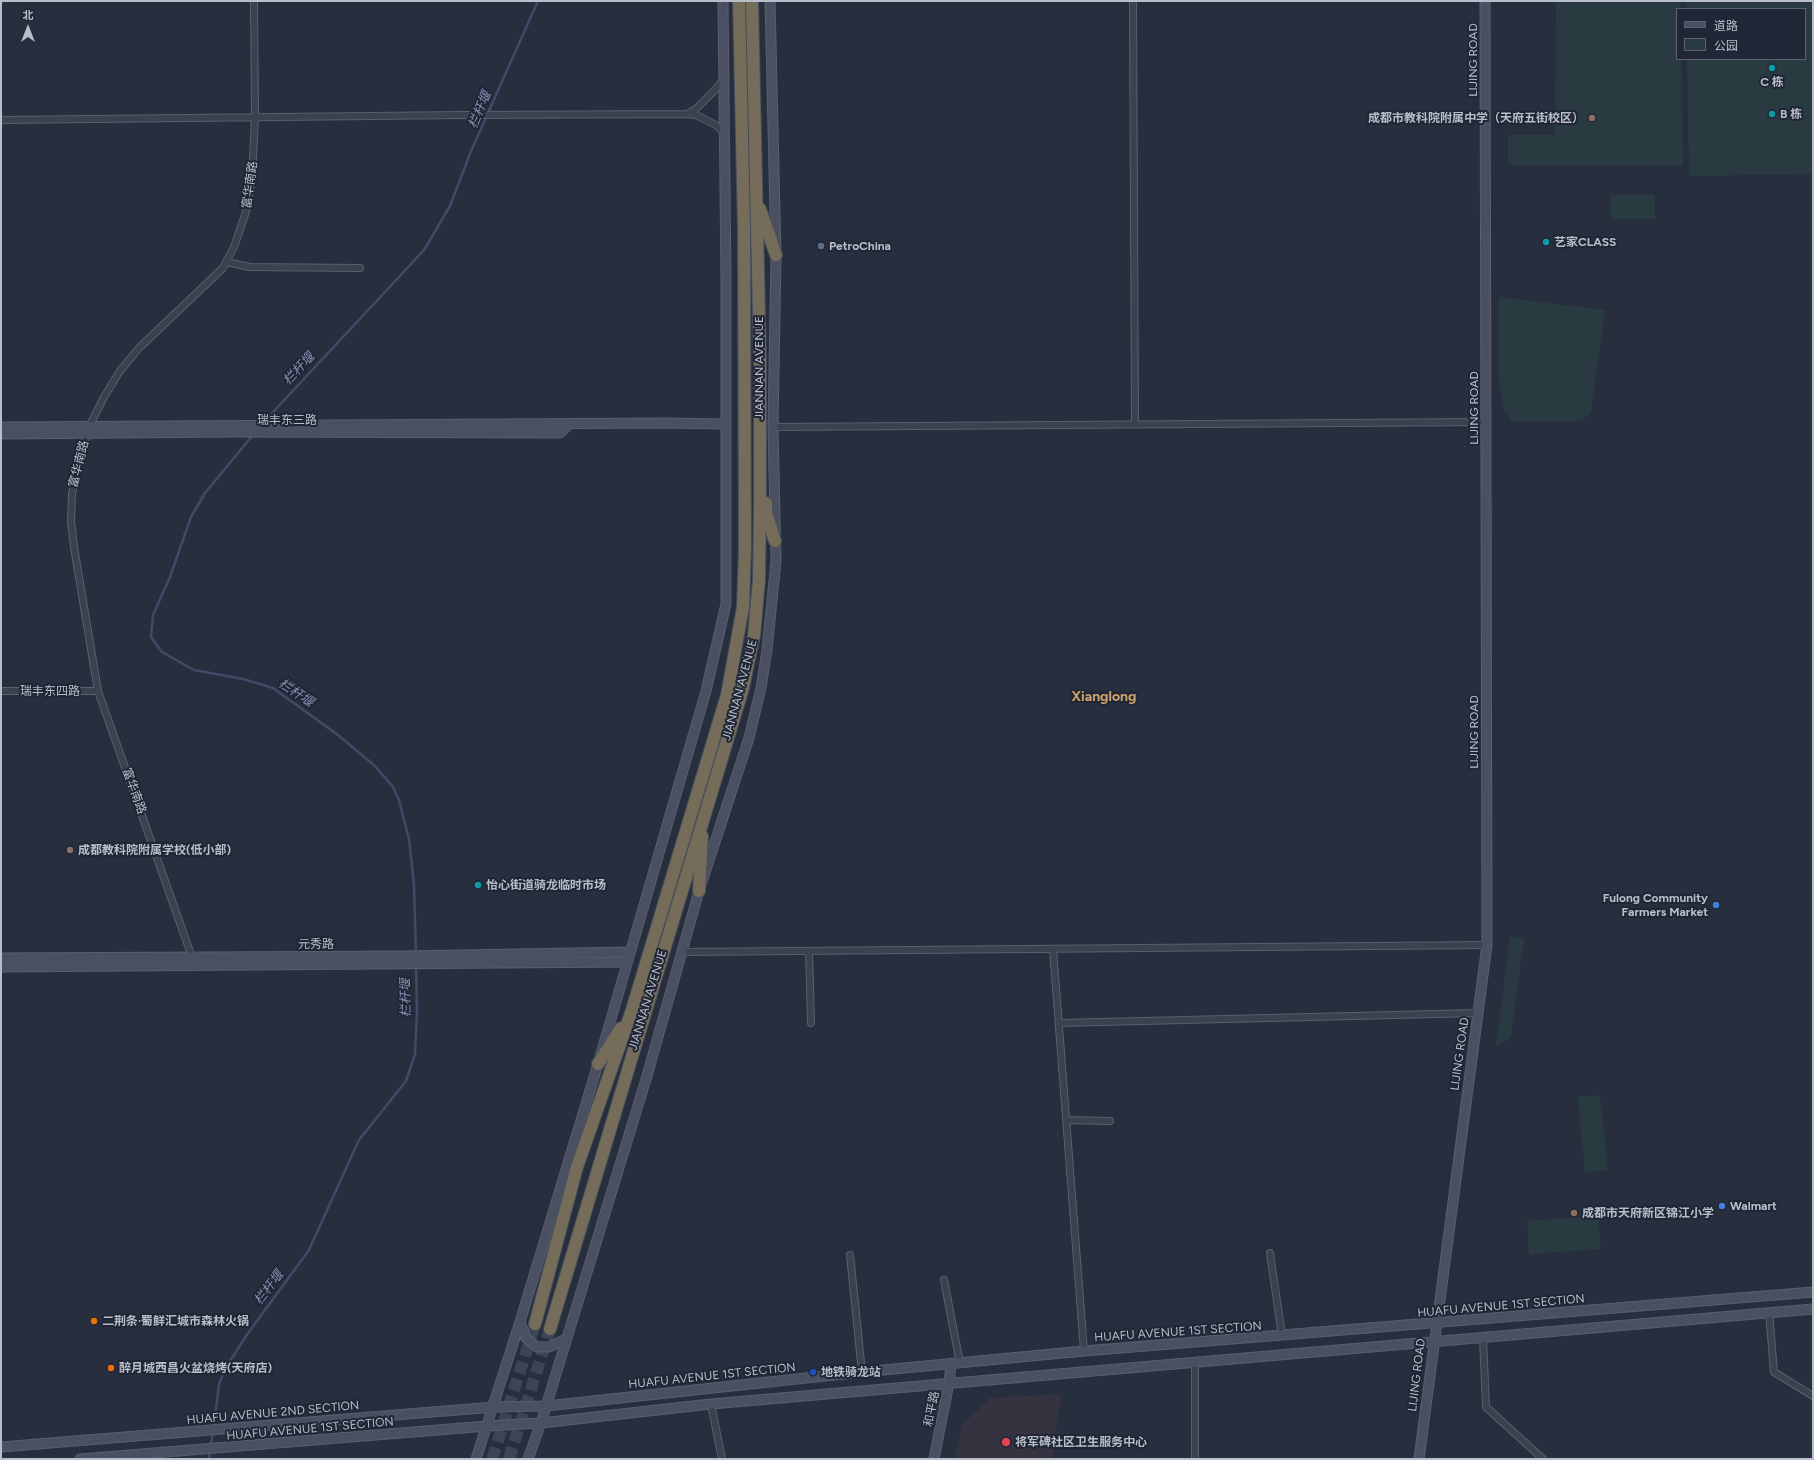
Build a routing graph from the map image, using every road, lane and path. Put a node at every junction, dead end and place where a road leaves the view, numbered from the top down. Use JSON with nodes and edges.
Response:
{"nodes":[{"id":1,"x":254,"y":1,"type":"edge"},
{"id":2,"x":723,"y":1,"type":"edge"},
{"id":3,"x":739,"y":1,"type":"edge"},
{"id":4,"x":752,"y":1,"type":"edge"},
{"id":5,"x":770,"y":1,"type":"edge"},
{"id":6,"x":1133,"y":1,"type":"edge"},
{"id":7,"x":1484,"y":1,"type":"edge"},
{"id":8,"x":724,"y":79,"type":"junction"},
{"id":9,"x":687,"y":114,"type":"junction"},
{"id":10,"x":255,"y":116,"type":"junction"},
{"id":11,"x":1,"y":120,"type":"edge"},
{"id":12,"x":724,"y":134,"type":"junction"},
{"id":13,"x":756,"y":198,"type":"junction"},
{"id":14,"x":776,"y":255,"type":"junction"},
{"id":15,"x":226,"y":262,"type":"junction"},
{"id":16,"x":360,"y":268,"type":"dead end"},
{"id":17,"x":759,"y":414,"type":"junction"},
{"id":18,"x":1486,"y":422,"type":"junction"},
{"id":19,"x":726,"y":424,"type":"junction"},
{"id":20,"x":1135,"y":424,"type":"junction"},
{"id":21,"x":1,"y":427,"type":"edge"},
{"id":22,"x":773,"y":427,"type":"junction"},
{"id":23,"x":88,"y":430,"type":"junction"},
{"id":24,"x":1,"y":434,"type":"edge"},
{"id":25,"x":775,"y":540,"type":"junction"},
{"id":26,"x":1,"y":691,"type":"edge"},
{"id":27,"x":98,"y":691,"type":"junction"},
{"id":28,"x":704,"y":814,"type":"junction"},
{"id":29,"x":699,"y":891,"type":"junction"},
{"id":30,"x":1487,"y":945,"type":"junction"},
{"id":31,"x":1053,"y":949,"type":"junction"},
{"id":32,"x":809,"y":950,"type":"junction"},
{"id":33,"x":630,"y":952,"type":"junction"},
{"id":34,"x":682,"y":952,"type":"junction"},
{"id":35,"x":1,"y":958,"type":"edge"},
{"id":36,"x":426,"y":960,"type":"junction"},
{"id":37,"x":193,"y":961,"type":"junction"},
{"id":38,"x":627,"y":962,"type":"junction"},
{"id":39,"x":1,"y":967,"type":"edge"},
{"id":40,"x":632,"y":1010,"type":"junction"},
{"id":41,"x":1478,"y":1013,"type":"junction"},
{"id":42,"x":811,"y":1023,"type":"dead end"},
{"id":43,"x":1059,"y":1023,"type":"junction"},
{"id":44,"x":598,"y":1064,"type":"junction"},
{"id":45,"x":1066,"y":1120,"type":"junction"},
{"id":46,"x":1110,"y":1121,"type":"dead end"},
{"id":47,"x":1270,"y":1254,"type":"dead end"},
{"id":48,"x":850,"y":1255,"type":"dead end"},
{"id":49,"x":944,"y":1280,"type":"dead end"},
{"id":50,"x":1813,"y":1292,"type":"edge"},
{"id":51,"x":1813,"y":1308,"type":"edge"},
{"id":52,"x":1768,"y":1312,"type":"junction"},
{"id":53,"x":520,"y":1322,"type":"junction"},
{"id":54,"x":535,"y":1324,"type":"tunnel mouth"},
{"id":55,"x":1436,"y":1324,"type":"junction"},
{"id":56,"x":550,"y":1329,"type":"tunnel mouth"},
{"id":57,"x":1282,"y":1336,"type":"junction"},
{"id":58,"x":1482,"y":1338,"type":"junction"},
{"id":59,"x":566,"y":1339,"type":"junction"},
{"id":60,"x":1433,"y":1341,"type":"junction"},
{"id":61,"x":1084,"y":1351,"type":"junction"},
{"id":62,"x":1195,"y":1362,"type":"junction"},
{"id":63,"x":955,"y":1363,"type":"junction"},
{"id":64,"x":862,"y":1372,"type":"junction"},
{"id":65,"x":949,"y":1383,"type":"junction"},
{"id":66,"x":1813,"y":1396,"type":"edge"},
{"id":67,"x":711,"y":1404,"type":"junction"},
{"id":68,"x":546,"y":1406,"type":"junction"},
{"id":69,"x":494,"y":1407,"type":"junction"},
{"id":70,"x":541,"y":1423,"type":"junction"},
{"id":71,"x":487,"y":1426,"type":"junction"},
{"id":72,"x":1,"y":1447,"type":"edge"},
{"id":73,"x":184,"y":1451,"type":"junction"},
{"id":74,"x":125,"y":1457,"type":"edge"},
{"id":75,"x":80,"y":1459,"type":"edge"},
{"id":76,"x":174,"y":1459,"type":"edge"},
{"id":77,"x":476,"y":1459,"type":"edge"},
{"id":78,"x":528,"y":1459,"type":"edge"},
{"id":79,"x":722,"y":1459,"type":"edge"},
{"id":80,"x":934,"y":1459,"type":"edge"},
{"id":81,"x":1195,"y":1459,"type":"edge"},
{"id":82,"x":1419,"y":1459,"type":"edge"},
{"id":83,"x":1543,"y":1459,"type":"edge"}],
"edges":[{"from":1,"to":10,"type":"street","name":"富华南路"},
{"from":2,"to":8,"type":"main road"},
{"from":3,"to":40,"type":"highway","name":"JIANNAN AVENUE"},
{"from":4,"to":13,"type":"highway","name":"JIANNAN AVENUE"},
{"from":5,"to":14,"type":"main road"},
{"from":6,"to":20,"type":"street"},
{"from":7,"to":18,"type":"main road","name":"LIJING ROAD"},
{"from":8,"to":9,"type":"street"},
{"from":8,"to":12,"type":"main road"},
{"from":9,"to":10,"type":"street"},
{"from":9,"to":12,"type":"street"},
{"from":10,"to":11,"type":"street"},
{"from":10,"to":15,"type":"street","name":"富华南路"},
{"from":12,"to":19,"type":"main road"},
{"from":13,"to":14,"type":"highway"},
{"from":13,"to":17,"type":"highway","name":"JIANNAN AVENUE"},
{"from":14,"to":22,"type":"main road"},
{"from":15,"to":16,"type":"street"},
{"from":15,"to":23,"type":"street","name":"富华南路"},
{"from":17,"to":25,"type":"highway"},
{"from":17,"to":28,"type":"highway","name":"JIANNAN AVENUE"},
{"from":18,"to":20,"type":"street"},
{"from":18,"to":30,"type":"main road","name":"LIJING ROAD"},
{"from":19,"to":23,"type":"main road"},
{"from":19,"to":33,"type":"main road"},
{"from":20,"to":22,"type":"street"},
{"from":21,"to":23,"type":"main road"},
{"from":22,"to":25,"type":"main road"},
{"from":23,"to":24,"type":"main road"},
{"from":23,"to":27,"type":"street","name":"富华南路"},
{"from":25,"to":29,"type":"main road"},
{"from":26,"to":27,"type":"street","name":"瑞丰东四路"},
{"from":27,"to":37,"type":"street","name":"富华南路"},
{"from":28,"to":29,"type":"highway"},
{"from":28,"to":56,"type":"highway","name":"JIANNAN AVENUE"},
{"from":29,"to":34,"type":"main road"},
{"from":30,"to":31,"type":"street"},
{"from":30,"to":41,"type":"main road","name":"LIJING ROAD"},
{"from":31,"to":32,"type":"street"},
{"from":31,"to":43,"type":"street"},
{"from":32,"to":34,"type":"street"},
{"from":32,"to":42,"type":"street"},
{"from":33,"to":36,"type":"main road","name":"元秀路"},
{"from":33,"to":38,"type":"main road"},
{"from":34,"to":59,"type":"main road"},
{"from":35,"to":37,"type":"main road","name":"元秀路"},
{"from":36,"to":37,"type":"main road","name":"元秀路"},
{"from":36,"to":38,"type":"main road","name":"元秀路"},
{"from":37,"to":39,"type":"main road","name":"元秀路"},
{"from":38,"to":44,"type":"main road"},
{"from":40,"to":44,"type":"highway"},
{"from":40,"to":54,"type":"highway","name":"JIANNAN AVENUE"},
{"from":41,"to":43,"type":"street"},
{"from":41,"to":55,"type":"main road","name":"LIJING ROAD"},
{"from":43,"to":45,"type":"street"},
{"from":44,"to":53,"type":"main road"},
{"from":45,"to":46,"type":"street"},
{"from":45,"to":61,"type":"street"},
{"from":47,"to":57,"type":"street"},
{"from":48,"to":64,"type":"street"},
{"from":49,"to":63,"type":"street"},
{"from":50,"to":55,"type":"main road","name":"HUAFU AVENUE 1ST SECTION"},
{"from":51,"to":52,"type":"main road","name":"HUAFU AVENUE 1ST SECTION"},
{"from":52,"to":58,"type":"main road","name":"HUAFU AVENUE 1ST SECTION"},
{"from":52,"to":66,"type":"street"},
{"from":53,"to":59,"type":"main road"},
{"from":53,"to":69,"type":"main road"},
{"from":55,"to":57,"type":"main road","name":"HUAFU AVENUE 1ST SECTION"},
{"from":55,"to":60,"type":"main road","name":"LIJING ROAD"},
{"from":57,"to":61,"type":"main road","name":"HUAFU AVENUE 1ST SECTION"},
{"from":58,"to":60,"type":"main road","name":"HUAFU AVENUE 1ST SECTION"},
{"from":58,"to":83,"type":"street"},
{"from":59,"to":68,"type":"main road"},
{"from":60,"to":62,"type":"main road","name":"HUAFU AVENUE 1ST SECTION"},
{"from":60,"to":82,"type":"main road","name":"LIJING ROAD"},
{"from":61,"to":63,"type":"main road","name":"HUAFU AVENUE 1ST SECTION"},
{"from":62,"to":65,"type":"main road","name":"HUAFU AVENUE 1ST SECTION"},
{"from":62,"to":81,"type":"street"},
{"from":63,"to":64,"type":"main road","name":"HUAFU AVENUE 1ST SECTION"},
{"from":63,"to":65,"type":"main road","name":"和平路"},
{"from":64,"to":68,"type":"main road","name":"HUAFU AVENUE 1ST SECTION"},
{"from":65,"to":67,"type":"main road","name":"HUAFU AVENUE 1ST SECTION"},
{"from":65,"to":80,"type":"main road","name":"和平路"},
{"from":67,"to":70,"type":"main road","name":"HUAFU AVENUE 1ST SECTION"},
{"from":67,"to":79,"type":"street"},
{"from":68,"to":69,"type":"main road","name":"HUAFU AVENUE 2ND SECTION"},
{"from":68,"to":70,"type":"main road"},
{"from":69,"to":71,"type":"main road"},
{"from":69,"to":72,"type":"main road","name":"HUAFU AVENUE 2ND SECTION"},
{"from":70,"to":71,"type":"main road","name":"HUAFU AVENUE 1ST SECTION"},
{"from":70,"to":78,"type":"main road"},
{"from":71,"to":73,"type":"main road","name":"HUAFU AVENUE 1ST SECTION"},
{"from":71,"to":77,"type":"main road"},
{"from":73,"to":74,"type":"main road","name":"HUAFU AVENUE 1ST SECTION"},
{"from":73,"to":76,"type":"main road"},
{"from":74,"to":75,"type":"main road","name":"HUAFU AVENUE 1ST SECTION"}]}
